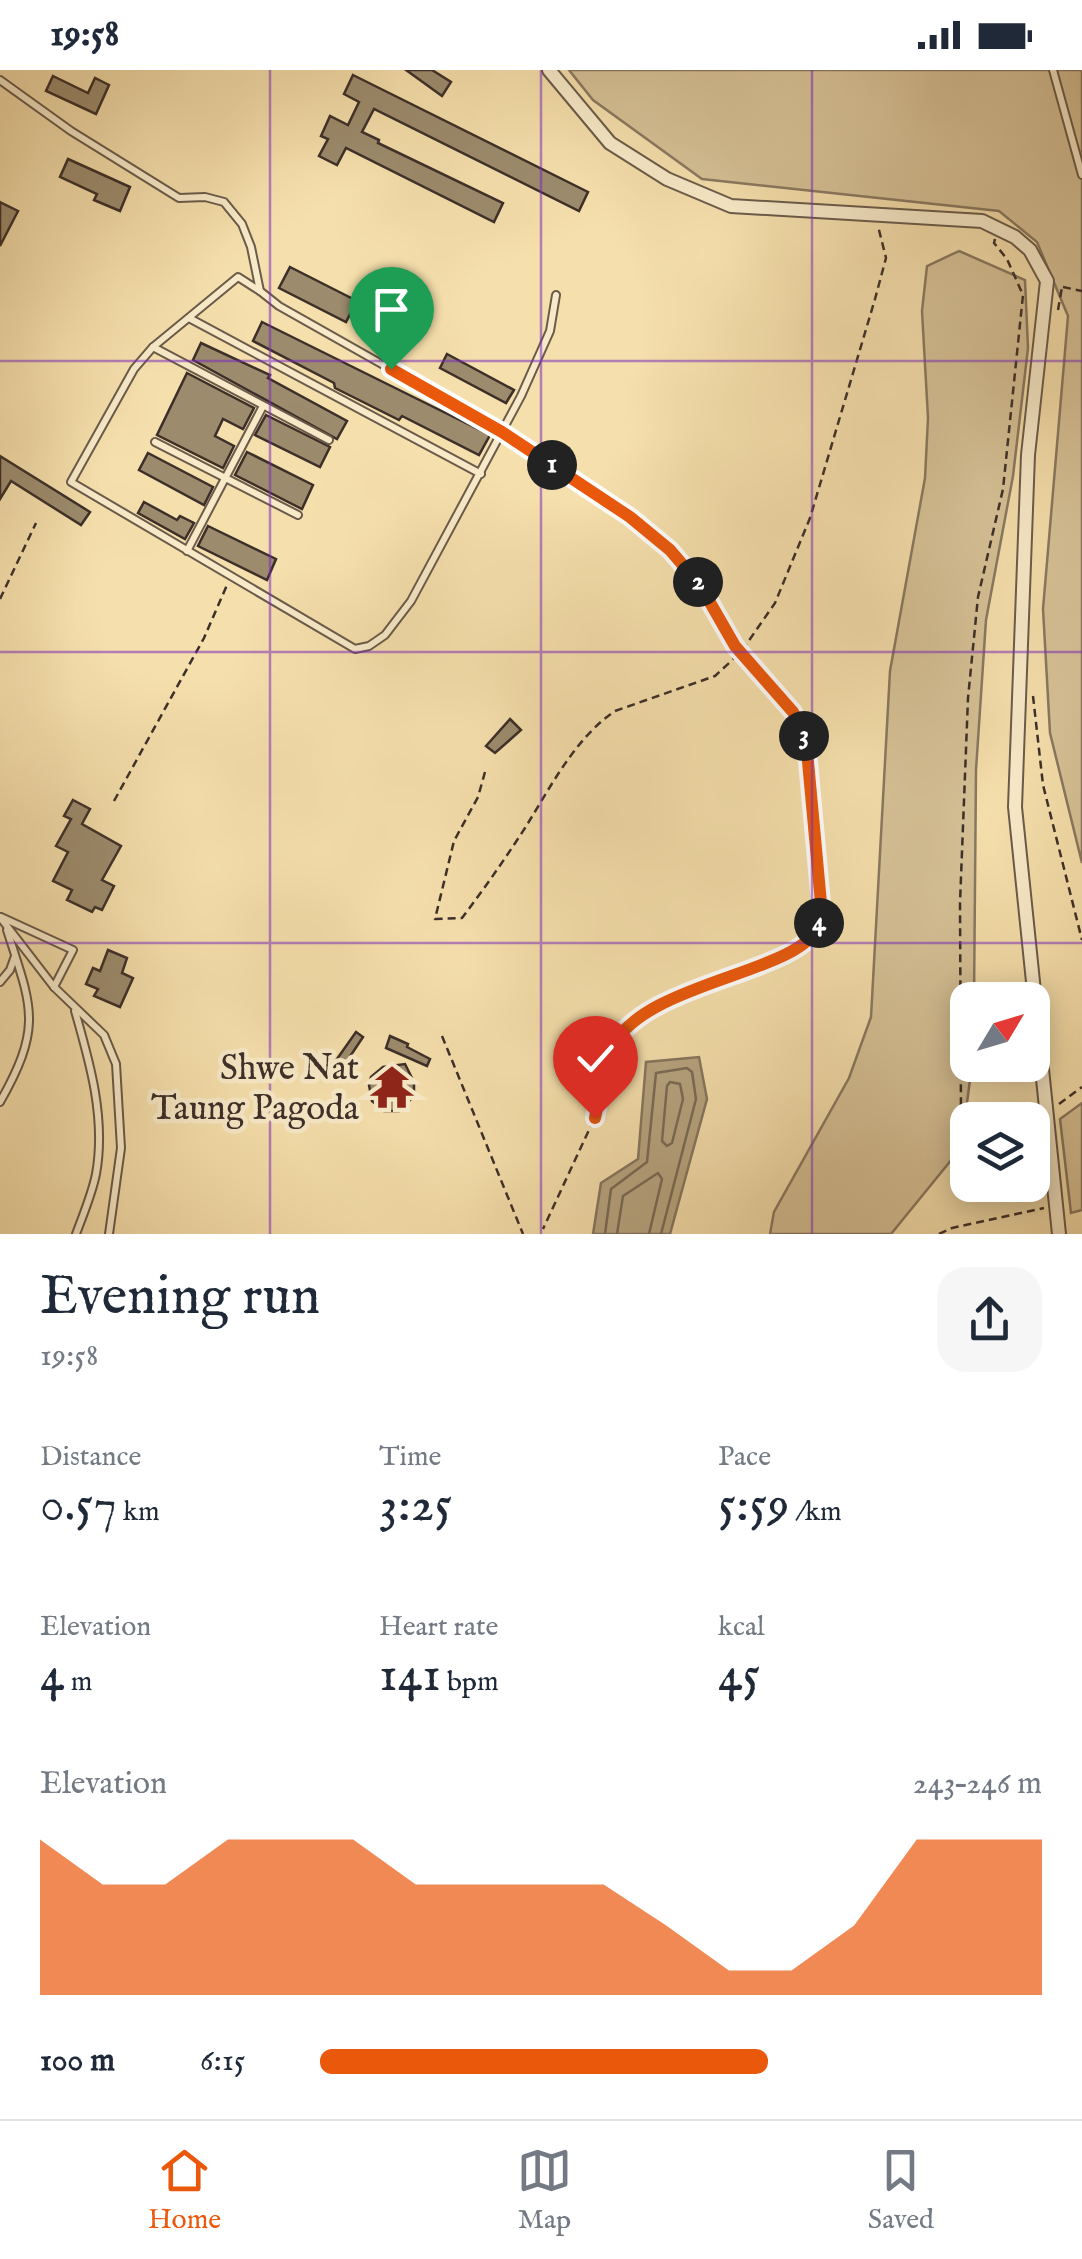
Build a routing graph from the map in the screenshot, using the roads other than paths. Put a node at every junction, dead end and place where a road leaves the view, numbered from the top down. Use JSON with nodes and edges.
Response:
{"nodes":[{"id":1,"x":548,"y":70,"type":"edge"},
{"id":2,"x":1053,"y":70,"type":"edge"},
{"id":3,"x":0,"y":80,"type":"edge"},
{"id":4,"x":1082,"y":175,"type":"edge"},
{"id":5,"x":260,"y":292,"type":"junction"},
{"id":6,"x":556,"y":295,"type":"dead end"},
{"id":7,"x":188,"y":318,"type":"junction"},
{"id":8,"x":153,"y":348,"type":"junction"},
{"id":9,"x":263,"y":406,"type":"junction"},
{"id":10,"x":502,"y":432,"type":"junction"},
{"id":11,"x":329,"y":440,"type":"dead end"},
{"id":12,"x":155,"y":442,"type":"dead end"},
{"id":13,"x":481,"y":474,"type":"junction"},
{"id":14,"x":225,"y":478,"type":"junction"},
{"id":15,"x":298,"y":515,"type":"dead end"},
{"id":16,"x":186,"y":551,"type":"junction"},
{"id":17,"x":2,"y":919,"type":"edge"},
{"id":18,"x":15,"y":955,"type":"junction"},
{"id":19,"x":0,"y":982,"type":"edge"},
{"id":20,"x":54,"y":987,"type":"junction"},
{"id":21,"x":75,"y":1010,"type":"junction"},
{"id":22,"x":0,"y":1102,"type":"edge"},
{"id":23,"x":76,"y":1234,"type":"edge"},
{"id":24,"x":109,"y":1234,"type":"edge"},
{"id":25,"x":1059,"y":1234,"type":"edge"}],
"edges":[{"from":1,"to":25,"type":"street"},
{"from":2,"to":4,"type":"lane"},
{"from":3,"to":5,"type":"lane"},
{"from":5,"to":7,"type":"lane"},
{"from":5,"to":10,"type":"lane"},
{"from":6,"to":10,"type":"lane"},
{"from":7,"to":8,"type":"lane"},
{"from":7,"to":13,"type":"lane"},
{"from":8,"to":9,"type":"lane"},
{"from":8,"to":16,"type":"lane"},
{"from":9,"to":11,"type":"lane"},
{"from":9,"to":14,"type":"lane"},
{"from":10,"to":13,"type":"lane"},
{"from":12,"to":14,"type":"lane"},
{"from":13,"to":16,"type":"lane"},
{"from":14,"to":15,"type":"lane"},
{"from":14,"to":16,"type":"lane"},
{"from":17,"to":18,"type":"lane"},
{"from":17,"to":20,"type":"lane"},
{"from":17,"to":20,"type":"lane"},
{"from":18,"to":19,"type":"lane"},
{"from":18,"to":22,"type":"lane"},
{"from":20,"to":21,"type":"lane"},
{"from":21,"to":23,"type":"lane"},
{"from":21,"to":24,"type":"lane"}]}
